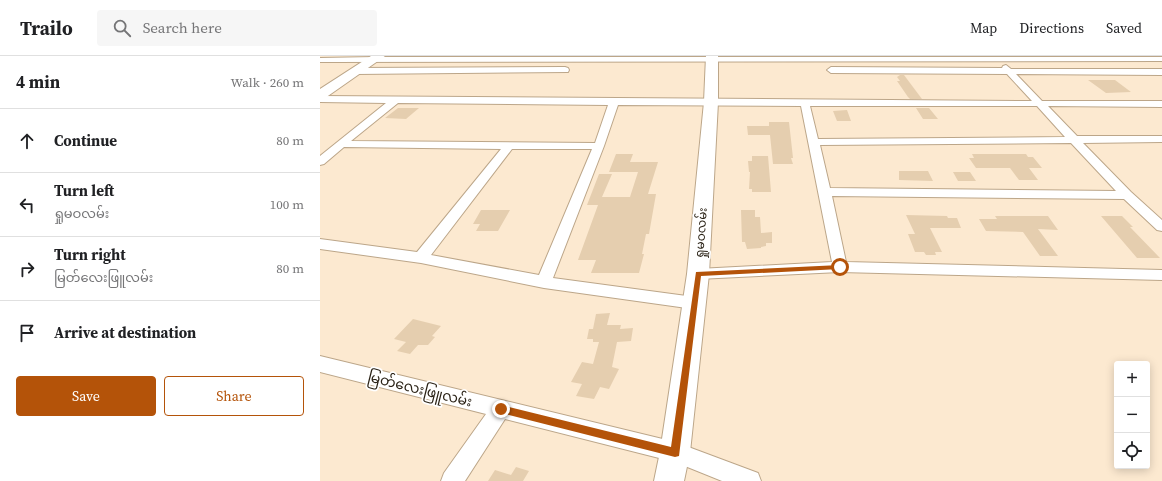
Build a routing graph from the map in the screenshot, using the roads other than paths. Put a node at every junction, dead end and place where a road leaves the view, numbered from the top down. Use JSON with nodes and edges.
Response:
{"nodes":[{"id":1,"x":377,"y":57,"type":"edge"},
{"id":2,"x":1061,"y":58,"type":"edge"},
{"id":3,"x":1162,"y":59,"type":"edge"},
{"id":4,"x":320,"y":60,"type":"edge"},
{"id":5,"x":998,"y":60,"type":"junction"},
{"id":6,"x":712,"y":65,"type":"edge"},
{"id":7,"x":578,"y":70,"type":"dead end"},
{"id":8,"x":822,"y":70,"type":"dead end"},
{"id":9,"x":356,"y":71,"type":"junction"},
{"id":10,"x":1010,"y":72,"type":"junction"},
{"id":11,"x":1162,"y":72,"type":"edge"},
{"id":12,"x":320,"y":95,"type":"edge"},
{"id":13,"x":320,"y":99,"type":"edge"},
{"id":14,"x":395,"y":100,"type":"junction"},
{"id":15,"x":614,"y":102,"type":"junction"},
{"id":16,"x":711,"y":102,"type":"junction"},
{"id":17,"x":804,"y":103,"type":"junction"},
{"id":18,"x":1041,"y":104,"type":"junction"},
{"id":19,"x":1162,"y":104,"type":"edge"},
{"id":20,"x":1162,"y":139,"type":"edge"},
{"id":21,"x":1075,"y":141,"type":"junction"},
{"id":22,"x":813,"y":142,"type":"junction"},
{"id":23,"x":341,"y":144,"type":"junction"},
{"id":24,"x":509,"y":146,"type":"junction"},
{"id":25,"x":599,"y":146,"type":"junction"},
{"id":26,"x":320,"y":162,"type":"edge"},
{"id":27,"x":825,"y":192,"type":"junction"},
{"id":28,"x":1127,"y":195,"type":"junction"},
{"id":29,"x":1162,"y":227,"type":"edge"},
{"id":30,"x":320,"y":244,"type":"edge"},
{"id":31,"x":421,"y":258,"type":"junction"},
{"id":32,"x":840,"y":267,"type":"junction"},
{"id":33,"x":698,"y":274,"type":"junction"},
{"id":34,"x":1162,"y":275,"type":"edge"},
{"id":35,"x":544,"y":282,"type":"junction"},
{"id":36,"x":694,"y":303,"type":"junction"},
{"id":37,"x":320,"y":364,"type":"edge"},
{"id":38,"x":501,"y":409,"type":"junction"},
{"id":39,"x":675,"y":452,"type":"junction"},
{"id":40,"x":452,"y":481,"type":"edge"},
{"id":41,"x":669,"y":481,"type":"edge"},
{"id":42,"x":750,"y":481,"type":"edge"}],
"edges":[{"from":1,"to":4,"type":"street"},
{"from":1,"to":6,"type":"street"},
{"from":1,"to":9,"type":"street"},
{"from":2,"to":3,"type":"street"},
{"from":2,"to":5,"type":"street"},
{"from":5,"to":6,"type":"street"},
{"from":5,"to":10,"type":"street"},
{"from":6,"to":16,"type":"street","name":"ရှုမဝလမ်း"},
{"from":7,"to":9,"type":"street"},
{"from":8,"to":10,"type":"street"},
{"from":9,"to":12,"type":"street"},
{"from":10,"to":11,"type":"street"},
{"from":10,"to":18,"type":"street"},
{"from":13,"to":14,"type":"street"},
{"from":14,"to":15,"type":"street"},
{"from":14,"to":23,"type":"street"},
{"from":15,"to":16,"type":"street"},
{"from":15,"to":25,"type":"street"},
{"from":16,"to":17,"type":"street"},
{"from":16,"to":33,"type":"street","name":"ရှုမဝလမ်း"},
{"from":17,"to":18,"type":"street"},
{"from":17,"to":22,"type":"street"},
{"from":18,"to":19,"type":"street"},
{"from":18,"to":21,"type":"street"},
{"from":20,"to":21,"type":"street"},
{"from":21,"to":22,"type":"street"},
{"from":21,"to":28,"type":"street"},
{"from":22,"to":27,"type":"street"},
{"from":23,"to":24,"type":"street"},
{"from":23,"to":26,"type":"street"},
{"from":24,"to":25,"type":"street"},
{"from":24,"to":31,"type":"street"},
{"from":25,"to":35,"type":"street"},
{"from":27,"to":28,"type":"street"},
{"from":27,"to":32,"type":"street"},
{"from":28,"to":29,"type":"street"},
{"from":30,"to":31,"type":"street"},
{"from":31,"to":35,"type":"street"},
{"from":32,"to":33,"type":"street"},
{"from":32,"to":34,"type":"street"},
{"from":33,"to":36,"type":"street","name":"ရှုမဝလမ်း"},
{"from":35,"to":36,"type":"street"},
{"from":36,"to":39,"type":"street","name":"ရှုမဝလမ်း"},
{"from":37,"to":38,"type":"street","name":"မြတ်လေးဖြူလမ်း"},
{"from":38,"to":39,"type":"street","name":"မြတ်လေးဖြူလမ်း"},
{"from":38,"to":40,"type":"street"},
{"from":39,"to":41,"type":"street","name":"ရှုမဝလမ်း"},
{"from":39,"to":42,"type":"street","name":"မြတ်လေးဖြူလမ်း"}]}
